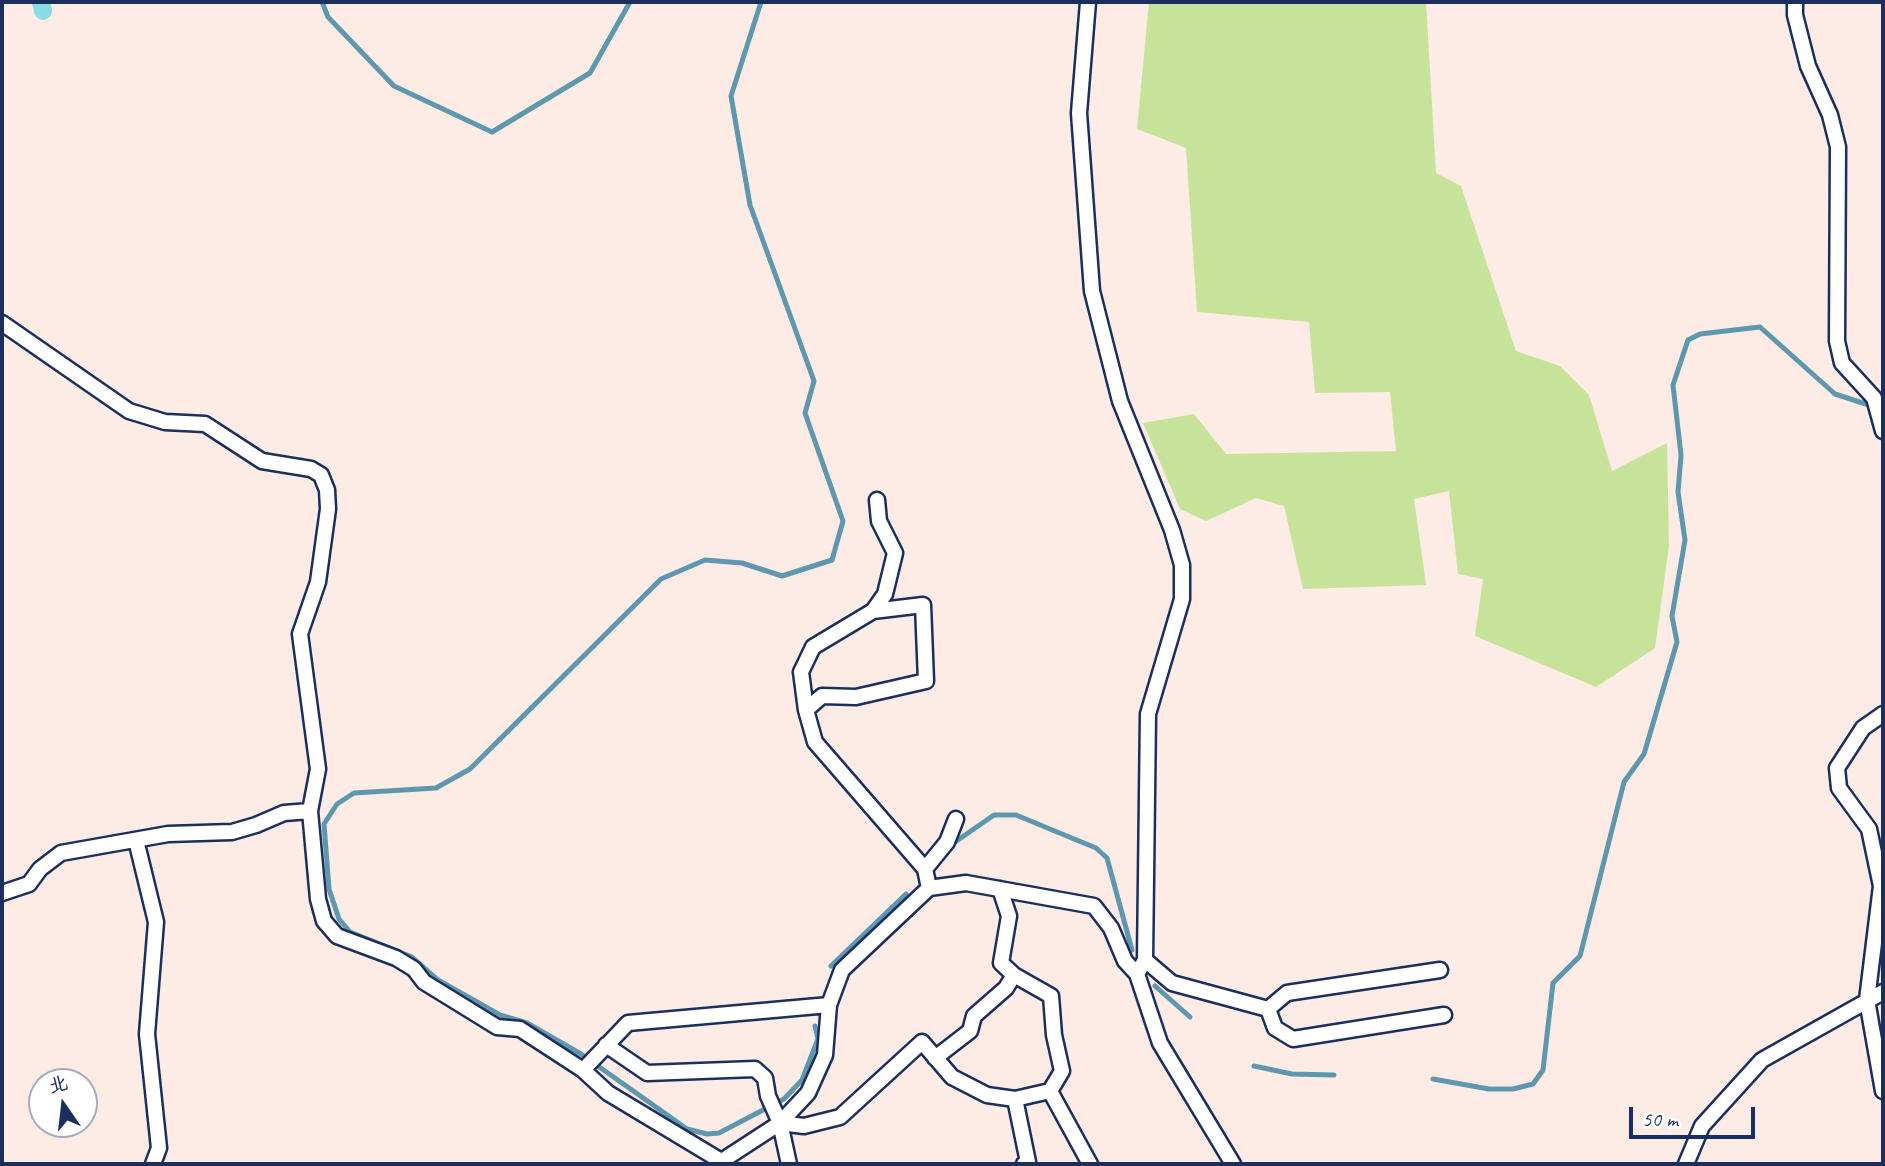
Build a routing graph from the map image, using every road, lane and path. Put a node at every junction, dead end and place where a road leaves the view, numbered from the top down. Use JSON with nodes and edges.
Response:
{"nodes":[{"id":1,"x":1088,"y":2,"type":"edge"},
{"id":2,"x":1795,"y":2,"type":"edge"},
{"id":3,"x":2,"y":323,"type":"edge"},
{"id":4,"x":1883,"y":431,"type":"edge"},
{"id":5,"x":877,"y":500,"type":"dead end"},
{"id":6,"x":873,"y":611,"type":"junction"},
{"id":7,"x":806,"y":710,"type":"junction"},
{"id":8,"x":1883,"y":714,"type":"edge"},
{"id":9,"x":310,"y":811,"type":"junction"},
{"id":10,"x":956,"y":819,"type":"dead end"},
{"id":11,"x":136,"y":840,"type":"junction"},
{"id":12,"x":925,"y":869,"type":"junction"},
{"id":13,"x":929,"y":888,"type":"junction"},
{"id":14,"x":1000,"y":889,"type":"junction"},
{"id":15,"x":2,"y":893,"type":"edge"},
{"id":16,"x":1145,"y":960,"type":"junction"},
{"id":17,"x":1440,"y":970,"type":"dead end"},
{"id":18,"x":1137,"y":974,"type":"junction"},
{"id":19,"x":1014,"y":975,"type":"junction"},
{"id":20,"x":1883,"y":992,"type":"edge"},
{"id":21,"x":1867,"y":1000,"type":"junction"},
{"id":22,"x":829,"y":1004,"type":"junction"},
{"id":23,"x":1268,"y":1009,"type":"junction"},
{"id":24,"x":1444,"y":1015,"type":"dead end"},
{"id":25,"x":601,"y":1049,"type":"junction"},
{"id":26,"x":936,"y":1058,"type":"junction"},
{"id":27,"x":584,"y":1068,"type":"junction"},
{"id":28,"x":1049,"y":1091,"type":"junction"},
{"id":29,"x":1883,"y":1091,"type":"edge"},
{"id":30,"x":1015,"y":1099,"type":"junction"},
{"id":31,"x":778,"y":1118,"type":"junction"},
{"id":32,"x":719,"y":1163,"type":"edge"},
{"id":33,"x":153,"y":1164,"type":"edge"},
{"id":34,"x":789,"y":1164,"type":"edge"},
{"id":35,"x":1024,"y":1164,"type":"edge"},
{"id":36,"x":1090,"y":1164,"type":"edge"},
{"id":37,"x":1233,"y":1164,"type":"edge"},
{"id":38,"x":1686,"y":1164,"type":"edge"}],
"edges":[{"from":1,"to":16,"type":"street"},
{"from":2,"to":4,"type":"street"},
{"from":3,"to":9,"type":"street"},
{"from":5,"to":6,"type":"street"},
{"from":6,"to":7,"type":"street"},
{"from":6,"to":7,"type":"street"},
{"from":7,"to":12,"type":"street"},
{"from":8,"to":21,"type":"street"},
{"from":9,"to":11,"type":"street"},
{"from":9,"to":27,"type":"street"},
{"from":10,"to":12,"type":"street"},
{"from":11,"to":15,"type":"street"},
{"from":11,"to":33,"type":"street"},
{"from":12,"to":13,"type":"street"},
{"from":13,"to":14,"type":"street"},
{"from":13,"to":22,"type":"street"},
{"from":14,"to":18,"type":"street"},
{"from":14,"to":19,"type":"street"},
{"from":16,"to":18,"type":"street"},
{"from":16,"to":23,"type":"street"},
{"from":17,"to":23,"type":"street"},
{"from":18,"to":37,"type":"street"},
{"from":19,"to":26,"type":"street"},
{"from":19,"to":28,"type":"street"},
{"from":20,"to":21,"type":"street"},
{"from":21,"to":29,"type":"street"},
{"from":21,"to":38,"type":"street"},
{"from":22,"to":25,"type":"street"},
{"from":22,"to":31,"type":"street"},
{"from":23,"to":24,"type":"street"},
{"from":25,"to":27,"type":"street"},
{"from":25,"to":31,"type":"street"},
{"from":26,"to":30,"type":"street"},
{"from":26,"to":31,"type":"street"},
{"from":27,"to":32,"type":"street"},
{"from":28,"to":30,"type":"street"},
{"from":28,"to":36,"type":"street"},
{"from":30,"to":35,"type":"street"},
{"from":31,"to":32,"type":"street"},
{"from":31,"to":34,"type":"street"}]}
